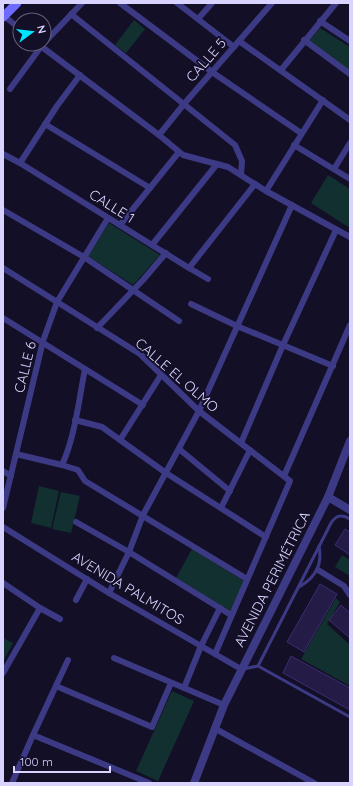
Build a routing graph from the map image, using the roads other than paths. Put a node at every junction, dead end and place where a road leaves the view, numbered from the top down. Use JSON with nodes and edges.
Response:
{"nodes":[{"id":1,"x":17,"y":3,"type":"edge"},
{"id":2,"x":82,"y":3,"type":"edge"},
{"id":3,"x":120,"y":3,"type":"edge"},
{"id":4,"x":177,"y":3,"type":"edge"},
{"id":5,"x":212,"y":3,"type":"edge"},
{"id":6,"x":272,"y":3,"type":"edge"},
{"id":7,"x":336,"y":3,"type":"edge"},
{"id":8,"x":71,"y":14,"type":"junction"},
{"id":9,"x":3,"y":16,"type":"edge"},
{"id":10,"x":198,"y":19,"type":"junction"},
{"id":11,"x":320,"y":21,"type":"junction"},
{"id":12,"x":12,"y":23,"type":"edge"},
{"id":13,"x":52,"y":34,"type":"edge"},
{"id":14,"x":304,"y":40,"type":"junction"},
{"id":15,"x":239,"y":41,"type":"junction"},
{"id":16,"x":350,"y":41,"type":"edge"},
{"id":17,"x":234,"y":46,"type":"junction"},
{"id":18,"x":36,"y":52,"type":"edge"},
{"id":19,"x":52,"y":52,"type":"edge"},
{"id":20,"x":281,"y":70,"type":"junction"},
{"id":21,"x":212,"y":72,"type":"junction"},
{"id":22,"x":350,"y":74,"type":"edge"},
{"id":23,"x":80,"y":75,"type":"junction"},
{"id":24,"x":10,"y":89,"type":"dead end"},
{"id":25,"x":323,"y":100,"type":"junction"},
{"id":26,"x":184,"y":104,"type":"junction"},
{"id":27,"x":350,"y":120,"type":"edge"},
{"id":28,"x":45,"y":124,"type":"junction"},
{"id":29,"x":301,"y":134,"type":"junction"},
{"id":30,"x":159,"y":135,"type":"junction"},
{"id":31,"x":350,"y":143,"type":"edge"},
{"id":32,"x":294,"y":145,"type":"junction"},
{"id":33,"x":179,"y":152,"type":"junction"},
{"id":34,"x":3,"y":154,"type":"edge"},
{"id":35,"x":20,"y":163,"type":"junction"},
{"id":36,"x":218,"y":164,"type":"junction"},
{"id":37,"x":334,"y":169,"type":"junction"},
{"id":38,"x":241,"y":175,"type":"junction"},
{"id":39,"x":350,"y":179,"type":"edge"},
{"id":40,"x":255,"y":184,"type":"junction"},
{"id":41,"x":150,"y":188,"type":"junction"},
{"id":42,"x":266,"y":191,"type":"junction"},
{"id":43,"x":292,"y":205,"type":"junction"},
{"id":44,"x":3,"y":210,"type":"edge"},
{"id":45,"x":108,"y":218,"type":"junction"},
{"id":46,"x":120,"y":225,"type":"junction"},
{"id":47,"x":336,"y":230,"type":"junction"},
{"id":48,"x":350,"y":237,"type":"edge"},
{"id":49,"x":152,"y":245,"type":"junction"},
{"id":50,"x":166,"y":254,"type":"junction"},
{"id":51,"x":84,"y":257,"type":"junction"},
{"id":52,"x":3,"y":268,"type":"edge"},
{"id":53,"x":188,"y":268,"type":"junction"},
{"id":54,"x":208,"y":278,"type":"dead end"},
{"id":55,"x":133,"y":290,"type":"junction"},
{"id":56,"x":57,"y":302,"type":"junction"},
{"id":57,"x":191,"y":304,"type":"dead end"},
{"id":58,"x":3,"y":318,"type":"edge"},
{"id":59,"x":179,"y":321,"type":"dead end"},
{"id":60,"x":350,"y":325,"type":"edge"},
{"id":61,"x":238,"y":326,"type":"junction"},
{"id":62,"x":97,"y":328,"type":"junction"},
{"id":63,"x":43,"y":341,"type":"junction"},
{"id":64,"x":283,"y":345,"type":"junction"},
{"id":65,"x":333,"y":366,"type":"junction"},
{"id":66,"x":85,"y":369,"type":"junction"},
{"id":67,"x":161,"y":375,"type":"junction"},
{"id":68,"x":143,"y":405,"type":"junction"},
{"id":69,"x":199,"y":411,"type":"junction"},
{"id":70,"x":75,"y":420,"type":"junction"},
{"id":71,"x":120,"y":440,"type":"junction"},
{"id":72,"x":350,"y":441,"type":"edge"},
{"id":73,"x":241,"y":443,"type":"junction"},
{"id":74,"x":179,"y":449,"type":"junction"},
{"id":75,"x":250,"y":450,"type":"junction"},
{"id":76,"x":16,"y":454,"type":"junction"},
{"id":77,"x":348,"y":454,"type":"edge"},
{"id":78,"x":62,"y":465,"type":"junction"},
{"id":79,"x":3,"y":471,"type":"edge"},
{"id":80,"x":166,"y":473,"type":"junction"},
{"id":81,"x":11,"y":476,"type":"junction"},
{"id":82,"x":284,"y":476,"type":"junction"},
{"id":83,"x":230,"y":491,"type":"junction"},
{"id":84,"x":328,"y":497,"type":"junction"},
{"id":85,"x":3,"y":508,"type":"edge"},
{"id":86,"x":221,"y":508,"type":"junction"},
{"id":87,"x":350,"y":510,"type":"edge"},
{"id":88,"x":143,"y":515,"type":"junction"},
{"id":89,"x":350,"y":519,"type":"edge"},
{"id":90,"x":76,"y":522,"type":"dead end"},
{"id":91,"x":3,"y":527,"type":"edge"},
{"id":92,"x":266,"y":537,"type":"junction"},
{"id":93,"x":319,"y":546,"type":"junction"},
{"id":94,"x":129,"y":552,"type":"junction"},
{"id":95,"x":318,"y":570,"type":"junction"},
{"id":96,"x":87,"y":579,"type":"junction"},
{"id":97,"x":247,"y":579,"type":"junction"},
{"id":98,"x":3,"y":583,"type":"edge"},
{"id":99,"x":298,"y":587,"type":"junction"},
{"id":100,"x":110,"y":593,"type":"junction"},
{"id":101,"x":350,"y":595,"type":"edge"},
{"id":102,"x":76,"y":600,"type":"dead end"},
{"id":103,"x":40,"y":608,"type":"junction"},
{"id":104,"x":220,"y":608,"type":"junction"},
{"id":105,"x":231,"y":615,"type":"junction"},
{"id":106,"x":60,"y":619,"type":"dead end"},
{"id":107,"x":201,"y":646,"type":"junction"},
{"id":108,"x":215,"y":654,"type":"junction"},
{"id":109,"x":114,"y":658,"type":"dead end"},
{"id":110,"x":68,"y":660,"type":"dead end"},
{"id":111,"x":258,"y":666,"type":"junction"},
{"id":112,"x":241,"y":669,"type":"junction"},
{"id":113,"x":3,"y":673,"type":"edge"},
{"id":114,"x":171,"y":683,"type":"junction"},
{"id":115,"x":56,"y":686,"type":"junction"},
{"id":116,"x":184,"y":688,"type":"junction"},
{"id":117,"x":224,"y":705,"type":"junction"},
{"id":118,"x":350,"y":717,"type":"edge"},
{"id":119,"x":214,"y":728,"type":"junction"},
{"id":120,"x":33,"y":735,"type":"junction"},
{"id":121,"x":303,"y":780,"type":"edge"},
{"id":122,"x":139,"y":781,"type":"edge"},
{"id":123,"x":12,"y":783,"type":"edge"},
{"id":124,"x":149,"y":783,"type":"edge"},
{"id":125,"x":194,"y":783,"type":"edge"},
{"id":126,"x":314,"y":783,"type":"edge"}],
"edges":[{"from":1,"to":9,"type":"main road"},
{"from":2,"to":8,"type":"street"},
{"from":3,"to":21,"type":"street"},
{"from":4,"to":10,"type":"street"},
{"from":5,"to":10,"type":"street"},
{"from":6,"to":15,"type":"street","name":"CALLE 5"},
{"from":7,"to":11,"type":"street"},
{"from":8,"to":13,"type":"street"},
{"from":8,"to":26,"type":"street"},
{"from":9,"to":12,"type":"street"},
{"from":10,"to":17,"type":"street"},
{"from":11,"to":14,"type":"street"},
{"from":11,"to":16,"type":"street"},
{"from":14,"to":20,"type":"street"},
{"from":14,"to":22,"type":"street"},
{"from":15,"to":17,"type":"street","name":"CALLE 5"},
{"from":15,"to":20,"type":"street"},
{"from":17,"to":21,"type":"street","name":"CALLE 5"},
{"from":18,"to":24,"type":"street"},
{"from":19,"to":23,"type":"street"},
{"from":20,"to":25,"type":"street"},
{"from":21,"to":26,"type":"street","name":"CALLE 5"},
{"from":21,"to":29,"type":"street"},
{"from":23,"to":28,"type":"street"},
{"from":23,"to":30,"type":"street"},
{"from":25,"to":27,"type":"street"},
{"from":25,"to":29,"type":"street"},
{"from":26,"to":30,"type":"street","name":"CALLE 5"},
{"from":26,"to":38,"type":"street"},
{"from":28,"to":35,"type":"street"},
{"from":28,"to":41,"type":"street"},
{"from":29,"to":32,"type":"street"},
{"from":30,"to":33,"type":"street"},
{"from":31,"to":37,"type":"street"},
{"from":32,"to":37,"type":"street"},
{"from":32,"to":42,"type":"street"},
{"from":33,"to":36,"type":"street"},
{"from":33,"to":41,"type":"street"},
{"from":34,"to":35,"type":"street","name":"CALLE 1"},
{"from":35,"to":45,"type":"street","name":"CALLE 1"},
{"from":36,"to":38,"type":"street"},
{"from":36,"to":49,"type":"street"},
{"from":37,"to":39,"type":"street"},
{"from":38,"to":40,"type":"street"},
{"from":40,"to":42,"type":"street"},
{"from":40,"to":53,"type":"street"},
{"from":41,"to":46,"type":"street"},
{"from":42,"to":43,"type":"street"},
{"from":43,"to":47,"type":"street"},
{"from":43,"to":61,"type":"street"},
{"from":44,"to":51,"type":"street"},
{"from":45,"to":46,"type":"street","name":"CALLE 1"},
{"from":45,"to":51,"type":"street","name":"CALLE 6"},
{"from":46,"to":49,"type":"street","name":"CALLE 1"},
{"from":47,"to":48,"type":"street"},
{"from":47,"to":64,"type":"street"},
{"from":49,"to":50,"type":"street","name":"CALLE 1"},
{"from":50,"to":53,"type":"street","name":"CALLE 1"},
{"from":50,"to":55,"type":"street"},
{"from":51,"to":55,"type":"street"},
{"from":51,"to":56,"type":"street","name":"CALLE 6"},
{"from":52,"to":56,"type":"street","name":"CALLE EL OLMO"},
{"from":53,"to":54,"type":"street","name":"CALLE 1"},
{"from":55,"to":59,"type":"street"},
{"from":55,"to":62,"type":"street"},
{"from":56,"to":62,"type":"street","name":"CALLE EL OLMO"},
{"from":56,"to":63,"type":"street","name":"CALLE 6"},
{"from":57,"to":61,"type":"street"},
{"from":58,"to":63,"type":"street"},
{"from":60,"to":65,"type":"street"},
{"from":61,"to":64,"type":"street"},
{"from":61,"to":69,"type":"street"},
{"from":62,"to":67,"type":"street","name":"CALLE EL OLMO"},
{"from":63,"to":66,"type":"street"},
{"from":63,"to":76,"type":"street","name":"CALLE 6"},
{"from":64,"to":65,"type":"street"},
{"from":64,"to":73,"type":"street"},
{"from":65,"to":82,"type":"street"},
{"from":66,"to":68,"type":"street"},
{"from":66,"to":70,"type":"street"},
{"from":67,"to":68,"type":"street"},
{"from":67,"to":69,"type":"street","name":"CALLE EL OLMO"},
{"from":68,"to":71,"type":"street"},
{"from":69,"to":73,"type":"street","name":"CALLE EL OLMO"},
{"from":69,"to":74,"type":"street"},
{"from":70,"to":71,"type":"street"},
{"from":70,"to":78,"type":"street"},
{"from":71,"to":80,"type":"street"},
{"from":72,"to":77,"type":"street","name":"AVENIDA PERIMÉTRICA"},
{"from":73,"to":75,"type":"street","name":"CALLE EL OLMO"},
{"from":74,"to":80,"type":"street"},
{"from":74,"to":83,"type":"street"},
{"from":75,"to":82,"type":"street","name":"CALLE EL OLMO"},
{"from":75,"to":83,"type":"street"},
{"from":76,"to":78,"type":"street"},
{"from":76,"to":81,"type":"street","name":"CALLE 6"},
{"from":77,"to":84,"type":"street","name":"AVENIDA PERIMÉTRICA"},
{"from":78,"to":88,"type":"street"},
{"from":79,"to":81,"type":"street"},
{"from":80,"to":86,"type":"street"},
{"from":80,"to":88,"type":"street"},
{"from":81,"to":85,"type":"street","name":"CALLE 6"},
{"from":82,"to":92,"type":"street","name":"CALLE EL OLMO"},
{"from":83,"to":86,"type":"street"},
{"from":84,"to":87,"type":"street"},
{"from":84,"to":112,"type":"street","name":"AVENIDA PERIMÉTRICA"},
{"from":86,"to":92,"type":"street"},
{"from":88,"to":94,"type":"street"},
{"from":88,"to":97,"type":"street"},
{"from":89,"to":93,"type":"lane"},
{"from":90,"to":94,"type":"street"},
{"from":91,"to":96,"type":"street","name":"AVENIDA PALMITOS"},
{"from":92,"to":97,"type":"street"},
{"from":93,"to":95,"type":"lane"},
{"from":93,"to":99,"type":"lane"},
{"from":94,"to":100,"type":"street"},
{"from":94,"to":104,"type":"street"},
{"from":95,"to":99,"type":"lane"},
{"from":95,"to":101,"type":"street"},
{"from":96,"to":100,"type":"street","name":"AVENIDA PALMITOS"},
{"from":96,"to":102,"type":"street"},
{"from":97,"to":105,"type":"street"},
{"from":98,"to":103,"type":"street"},
{"from":99,"to":111,"type":"lane"},
{"from":100,"to":107,"type":"street","name":"AVENIDA PALMITOS"},
{"from":103,"to":106,"type":"street"},
{"from":103,"to":113,"type":"street"},
{"from":104,"to":105,"type":"street"},
{"from":104,"to":107,"type":"street"},
{"from":105,"to":108,"type":"street"},
{"from":107,"to":108,"type":"street","name":"AVENIDA PALMITOS"},
{"from":107,"to":116,"type":"street"},
{"from":108,"to":112,"type":"street","name":"AVENIDA PALMITOS"},
{"from":109,"to":114,"type":"street"},
{"from":110,"to":115,"type":"street"},
{"from":111,"to":112,"type":"lane"},
{"from":111,"to":118,"type":"lane"},
{"from":112,"to":117,"type":"street","name":"AVENIDA PERIMÉTRICA"},
{"from":114,"to":115,"type":"street"},
{"from":114,"to":116,"type":"street"},
{"from":115,"to":120,"type":"street"},
{"from":116,"to":117,"type":"street"},
{"from":117,"to":119,"type":"street","name":"AVENIDA PERIMÉTRICA"},
{"from":119,"to":121,"type":"street"},
{"from":119,"to":125,"type":"street","name":"AVENIDA PERIMÉTRICA"},
{"from":120,"to":122,"type":"street"},
{"from":120,"to":123,"type":"street"},
{"from":121,"to":126,"type":"street"},
{"from":122,"to":124,"type":"street"}]}
